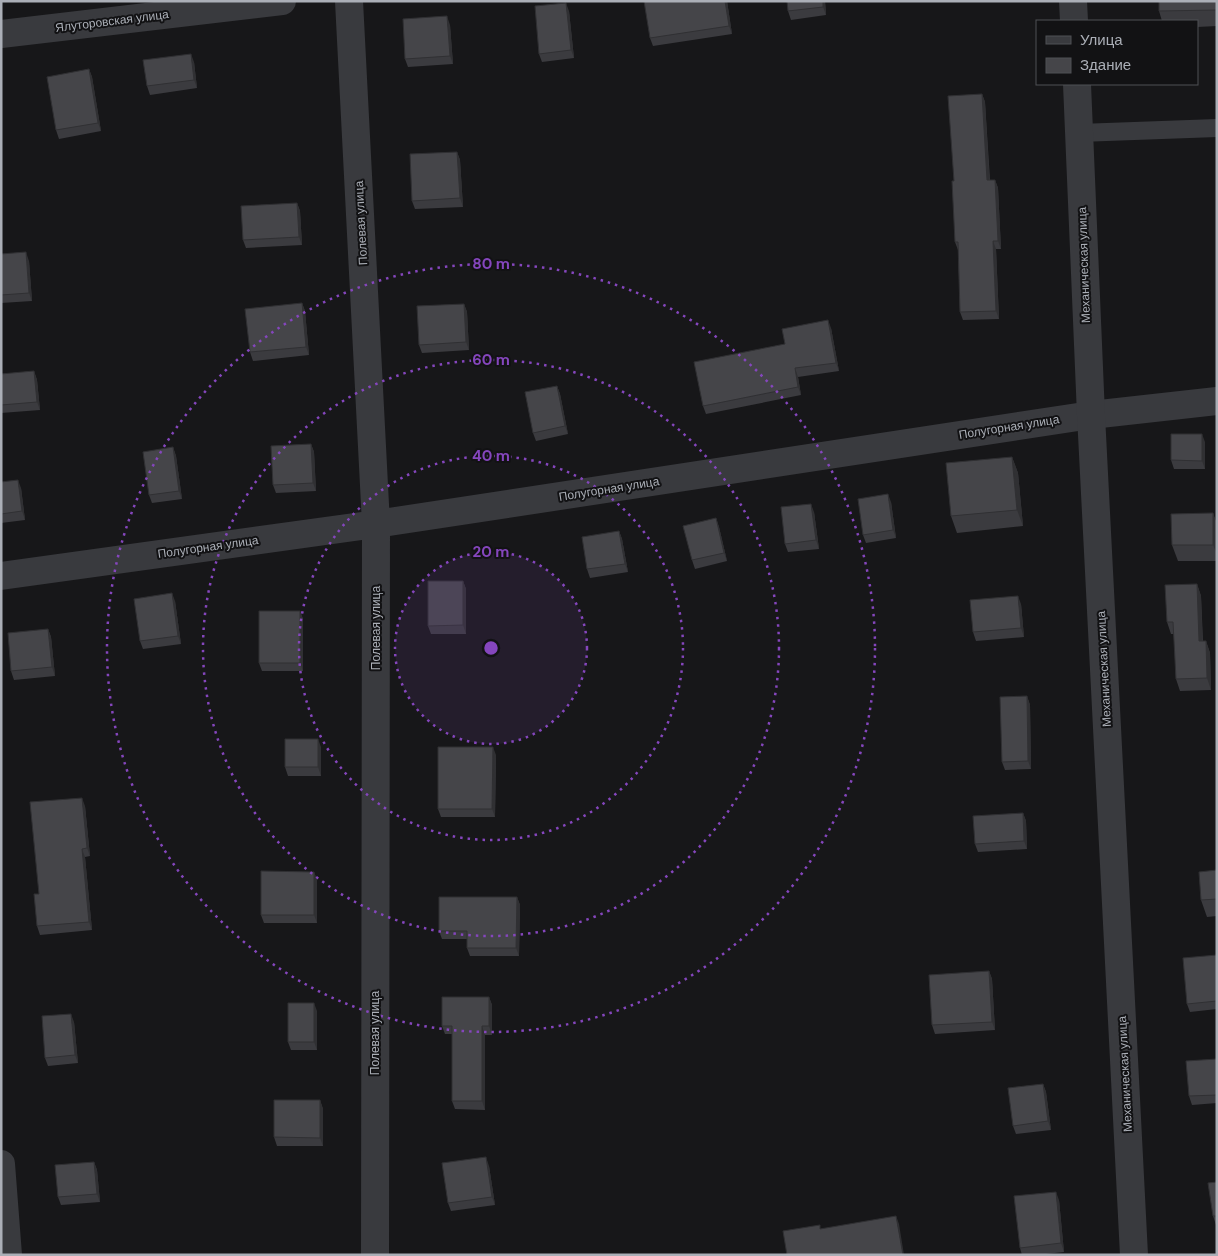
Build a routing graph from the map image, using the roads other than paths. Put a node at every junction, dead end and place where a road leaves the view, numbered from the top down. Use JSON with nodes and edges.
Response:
{"nodes":[{"id":1,"x":282,"y":1,"type":"edge"},
{"id":2,"x":350,"y":1,"type":"edge"},
{"id":3,"x":1073,"y":1,"type":"edge"},
{"id":4,"x":1074,"y":20,"type":"edge"},
{"id":5,"x":1,"y":34,"type":"edge"},
{"id":6,"x":1077,"y":85,"type":"edge"},
{"id":7,"x":1217,"y":128,"type":"edge"},
{"id":8,"x":1079,"y":133,"type":"junction"},
{"id":9,"x":1217,"y":401,"type":"edge"},
{"id":10,"x":1091,"y":415,"type":"junction"},
{"id":11,"x":376,"y":524,"type":"junction"},
{"id":12,"x":1,"y":576,"type":"edge"},
{"id":13,"x":1,"y":1164,"type":"edge"},
{"id":14,"x":8,"y":1255,"type":"edge"},
{"id":15,"x":375,"y":1255,"type":"edge"},
{"id":16,"x":1134,"y":1255,"type":"edge"}],
"edges":[{"from":1,"to":5,"type":"street","name":"Ялуторовская улица"},
{"from":2,"to":11,"type":"street","name":"Полевая улица"},
{"from":3,"to":4,"type":"street"},
{"from":6,"to":8,"type":"street","name":"Механическая улица"},
{"from":7,"to":8,"type":"lane"},
{"from":8,"to":10,"type":"street","name":"Механическая улица"},
{"from":9,"to":10,"type":"street","name":"Полугорная улица"},
{"from":10,"to":11,"type":"street","name":"Полугорная улица"},
{"from":10,"to":16,"type":"street","name":"Механическая улица"},
{"from":11,"to":12,"type":"street","name":"Полугорная улица"},
{"from":11,"to":15,"type":"street","name":"Полевая улица"},
{"from":13,"to":14,"type":"street"}]}
